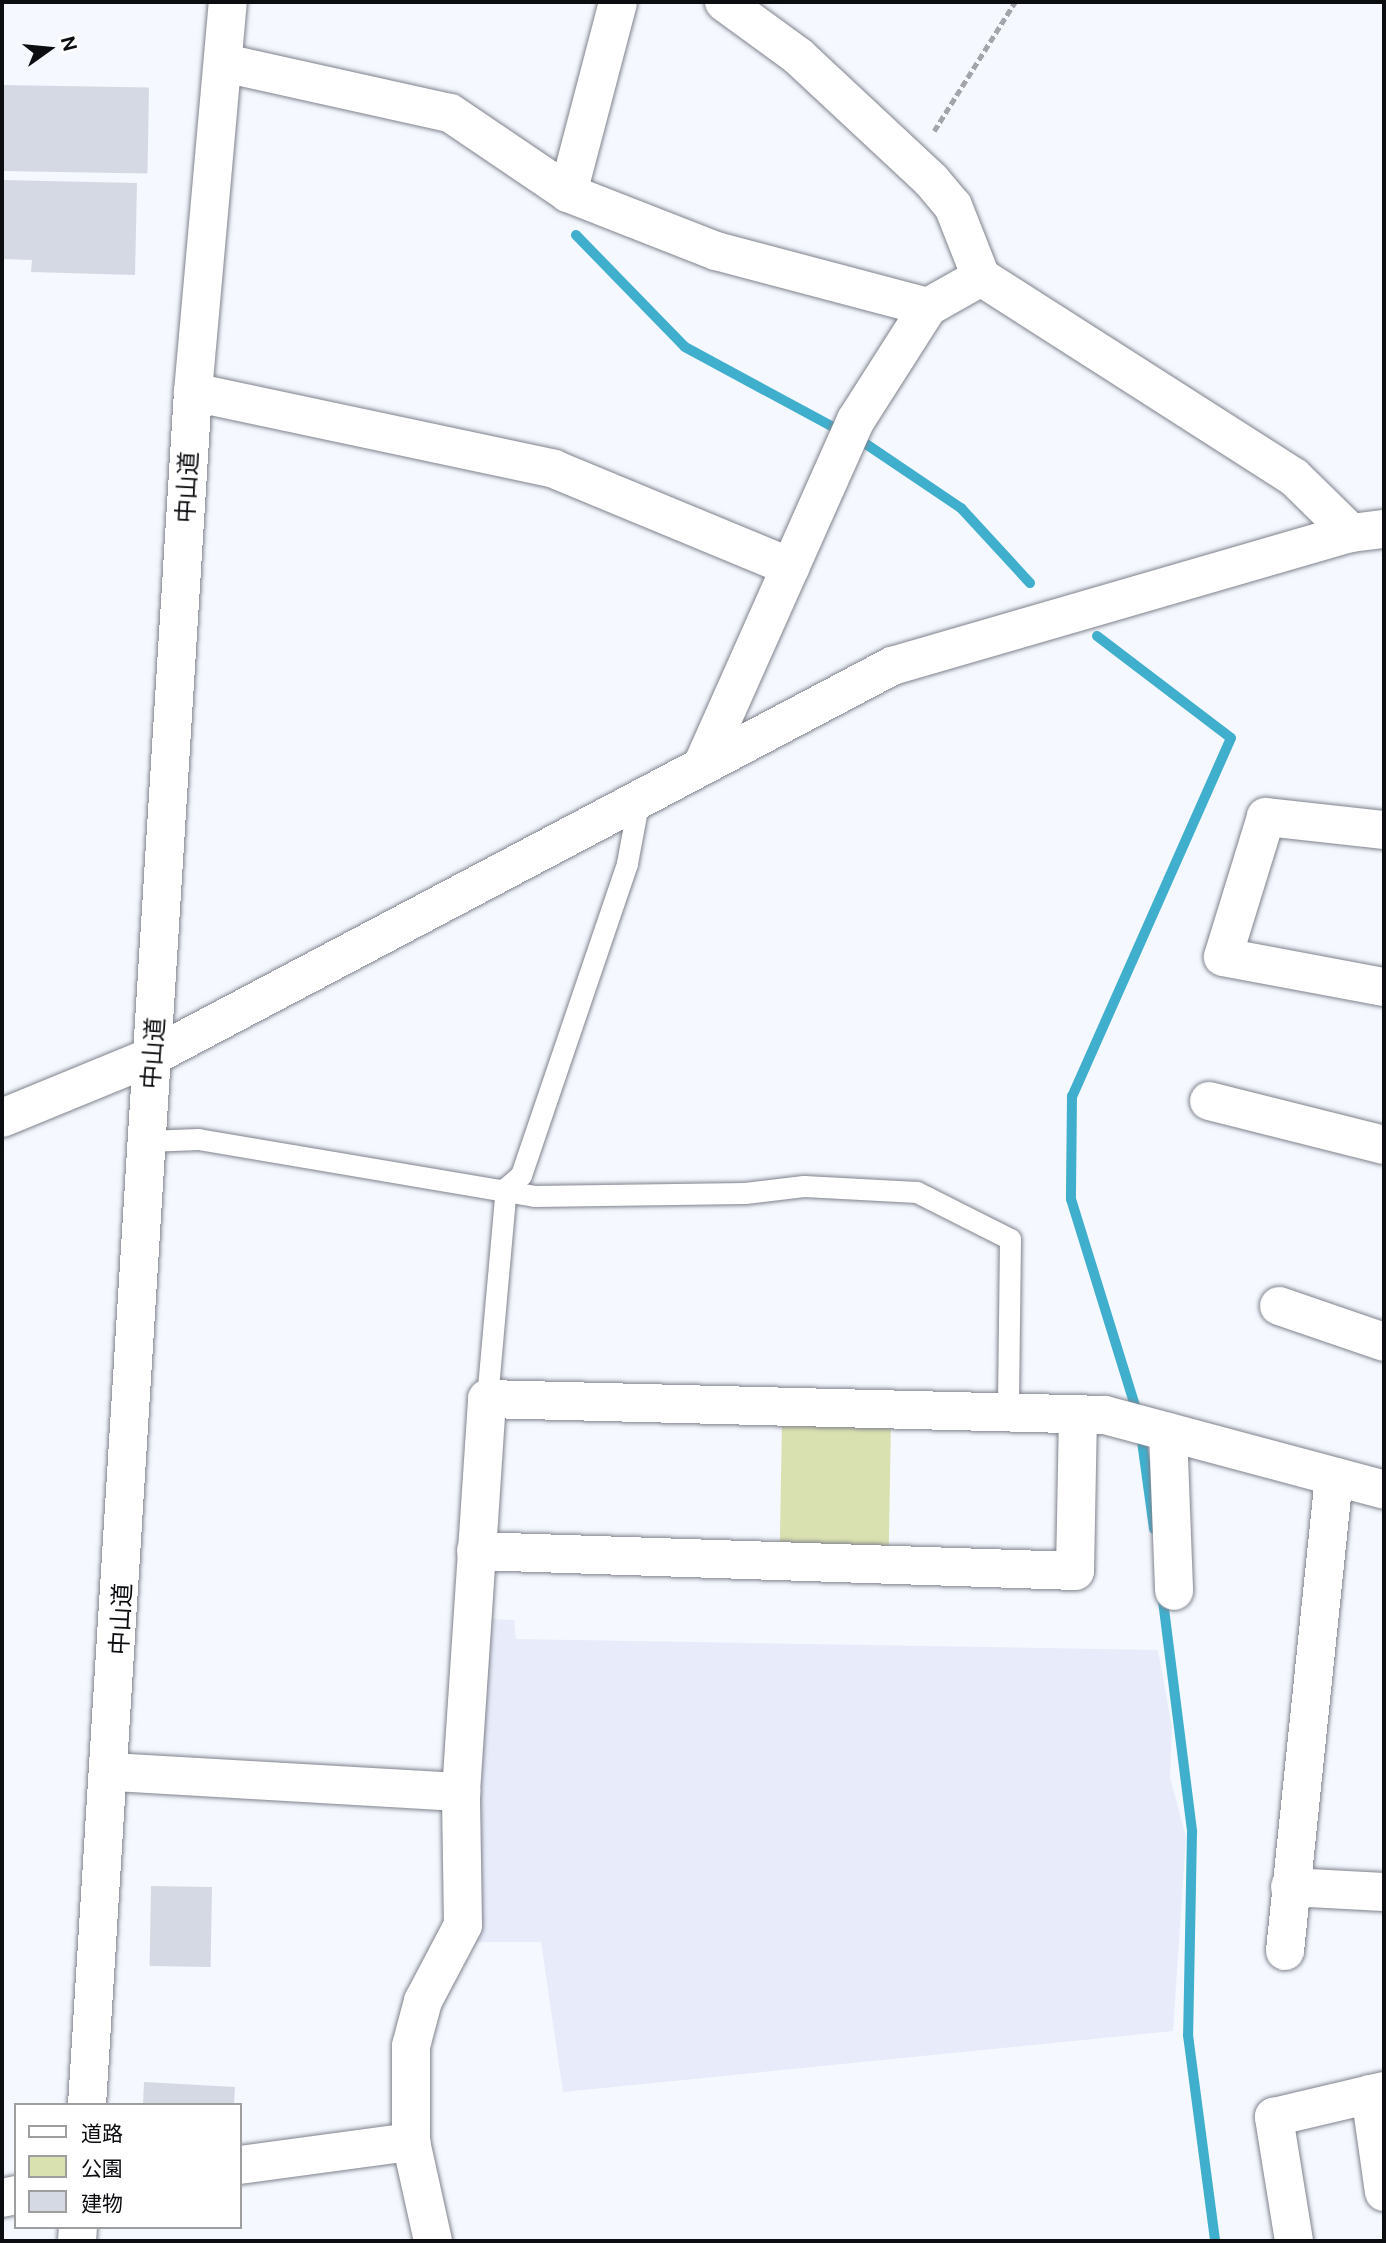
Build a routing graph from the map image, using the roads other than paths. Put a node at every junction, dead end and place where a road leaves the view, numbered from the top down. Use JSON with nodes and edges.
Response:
{"nodes":[{"id":1,"x":228,"y":2,"type":"edge"},
{"id":2,"x":618,"y":2,"type":"edge"},
{"id":3,"x":724,"y":2,"type":"edge"},
{"id":4,"x":224,"y":63,"type":"junction"},
{"id":5,"x":568,"y":193,"type":"junction"},
{"id":6,"x":981,"y":277,"type":"junction"},
{"id":7,"x":928,"y":307,"type":"junction"},
{"id":8,"x":193,"y":392,"type":"junction"},
{"id":9,"x":1368,"y":531,"type":"edge"},
{"id":10,"x":790,"y":566,"type":"junction"},
{"id":11,"x":704,"y":761,"type":"junction"},
{"id":12,"x":639,"y":799,"type":"junction"},
{"id":13,"x":1384,"y":830,"type":"edge"},
{"id":14,"x":1384,"y":987,"type":"edge"},
{"id":15,"x":153,"y":1056,"type":"junction"},
{"id":16,"x":1209,"y":1101,"type":"dead end"},
{"id":17,"x":2,"y":1118,"type":"edge"},
{"id":18,"x":148,"y":1141,"type":"junction"},
{"id":19,"x":1384,"y":1146,"type":"edge"},
{"id":20,"x":506,"y":1188,"type":"junction"},
{"id":21,"x":1279,"y":1306,"type":"dead end"},
{"id":22,"x":1384,"y":1342,"type":"edge"},
{"id":23,"x":487,"y":1399,"type":"junction"},
{"id":24,"x":1008,"y":1412,"type":"junction"},
{"id":25,"x":1078,"y":1415,"type":"junction"},
{"id":26,"x":1147,"y":1427,"type":"junction"},
{"id":27,"x":1334,"y":1477,"type":"junction"},
{"id":28,"x":1384,"y":1490,"type":"edge"},
{"id":29,"x":477,"y":1551,"type":"junction"},
{"id":30,"x":1174,"y":1591,"type":"dead end"},
{"id":31,"x":112,"y":1772,"type":"junction"},
{"id":32,"x":461,"y":1791,"type":"junction"},
{"id":33,"x":1290,"y":1887,"type":"junction"},
{"id":34,"x":1384,"y":1892,"type":"edge"},
{"id":35,"x":1284,"y":1951,"type":"dead end"},
{"id":36,"x":1377,"y":2093,"type":"edge"},
{"id":37,"x":87,"y":2103,"type":"edge"},
{"id":38,"x":411,"y":2142,"type":"junction"},
{"id":39,"x":242,"y":2165,"type":"edge"},
{"id":40,"x":1384,"y":2192,"type":"edge"},
{"id":41,"x":433,"y":2241,"type":"edge"},
{"id":42,"x":1294,"y":2241,"type":"edge"}],
"edges":[{"from":1,"to":4,"type":"main road","name":"中山道"},
{"from":2,"to":5,"type":"main road"},
{"from":3,"to":6,"type":"main road"},
{"from":4,"to":5,"type":"main road"},
{"from":4,"to":8,"type":"main road","name":"中山道"},
{"from":5,"to":7,"type":"main road"},
{"from":6,"to":7,"type":"main road"},
{"from":6,"to":9,"type":"main road"},
{"from":7,"to":10,"type":"main road"},
{"from":8,"to":10,"type":"main road"},
{"from":8,"to":15,"type":"main road","name":"中山道"},
{"from":9,"to":11,"type":"main road"},
{"from":10,"to":11,"type":"main road"},
{"from":11,"to":12,"type":"main road"},
{"from":12,"to":15,"type":"main road"},
{"from":12,"to":20,"type":"lane"},
{"from":13,"to":14,"type":"main road"},
{"from":15,"to":17,"type":"main road"},
{"from":15,"to":18,"type":"main road","name":"中山道"},
{"from":16,"to":19,"type":"main road"},
{"from":18,"to":20,"type":"lane"},
{"from":18,"to":31,"type":"main road","name":"中山道"},
{"from":20,"to":23,"type":"lane"},
{"from":20,"to":24,"type":"lane"},
{"from":21,"to":22,"type":"main road"},
{"from":23,"to":24,"type":"main road"},
{"from":23,"to":29,"type":"main road"},
{"from":24,"to":25,"type":"main road"},
{"from":25,"to":26,"type":"main road"},
{"from":25,"to":29,"type":"main road"},
{"from":26,"to":27,"type":"main road"},
{"from":26,"to":30,"type":"main road"},
{"from":27,"to":28,"type":"main road"},
{"from":27,"to":33,"type":"main road"},
{"from":29,"to":32,"type":"main road"},
{"from":31,"to":32,"type":"main road"},
{"from":31,"to":37,"type":"main road","name":"中山道"},
{"from":32,"to":38,"type":"main road"},
{"from":33,"to":34,"type":"main road"},
{"from":33,"to":35,"type":"main road"},
{"from":36,"to":40,"type":"main road"},
{"from":36,"to":42,"type":"main road"},
{"from":38,"to":39,"type":"main road"},
{"from":38,"to":41,"type":"main road"}]}
